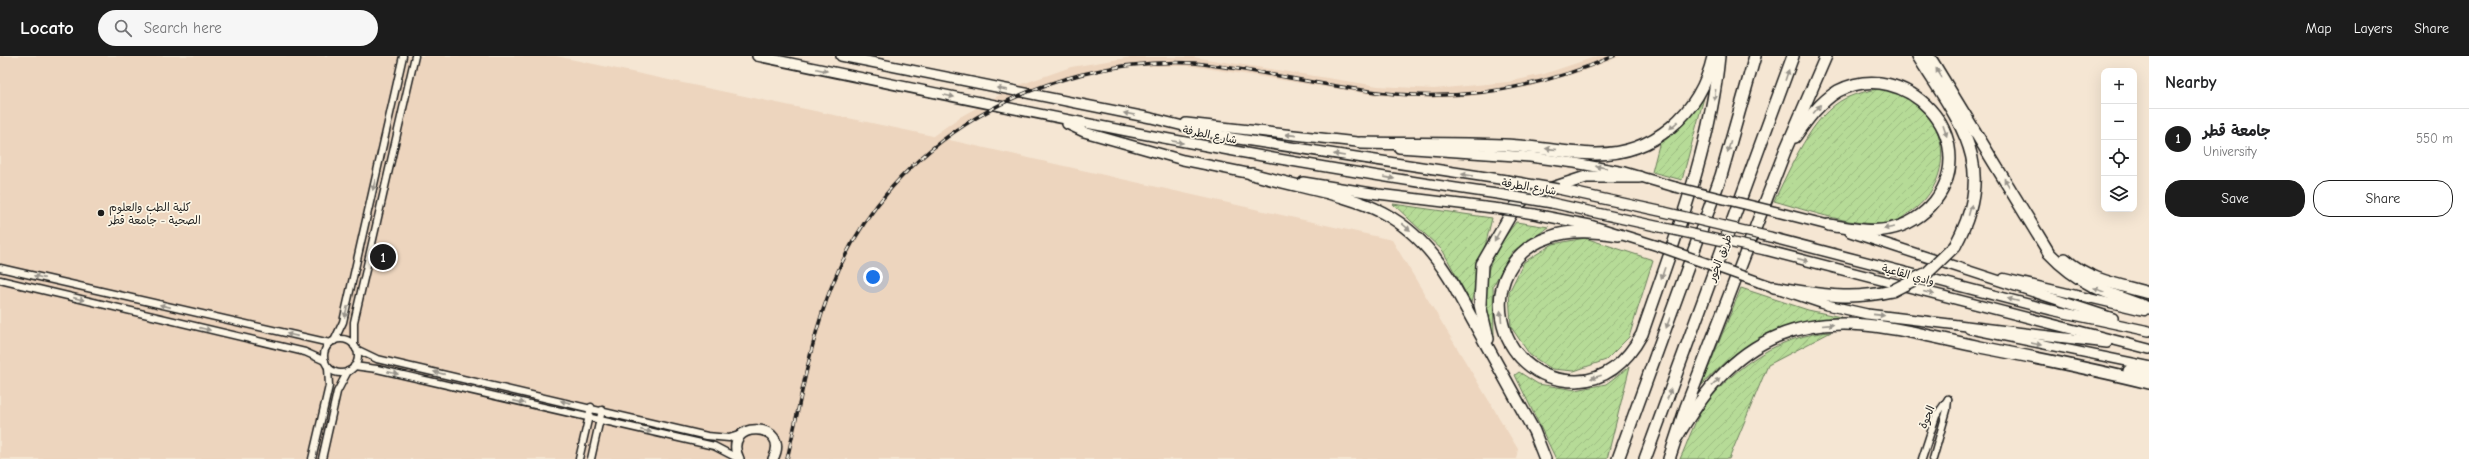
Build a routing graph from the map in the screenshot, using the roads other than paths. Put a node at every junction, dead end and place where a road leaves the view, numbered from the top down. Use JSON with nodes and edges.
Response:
{"nodes":[{"id":1,"x":403,"y":56,"type":"edge"},
{"id":2,"x":415,"y":56,"type":"edge"},
{"id":3,"x":756,"y":56,"type":"edge"},
{"id":4,"x":844,"y":56,"type":"edge"},
{"id":5,"x":1713,"y":56,"type":"edge"},
{"id":6,"x":1718,"y":56,"type":"edge"},
{"id":7,"x":1755,"y":56,"type":"edge"},
{"id":8,"x":1793,"y":56,"type":"edge"},
{"id":9,"x":1826,"y":56,"type":"edge"},
{"id":10,"x":1918,"y":56,"type":"edge"},
{"id":11,"x":1928,"y":56,"type":"edge"},
{"id":12,"x":399,"y":76,"type":"junction"},
{"id":13,"x":410,"y":80,"type":"junction"},
{"id":14,"x":390,"y":112,"type":"junction"},
{"id":15,"x":402,"y":115,"type":"junction"},
{"id":16,"x":1057,"y":118,"type":"junction"},
{"id":17,"x":1151,"y":118,"type":"junction"},
{"id":18,"x":385,"y":134,"type":"junction"},
{"id":19,"x":397,"y":137,"type":"junction"},
{"id":20,"x":1361,"y":143,"type":"junction"},
{"id":21,"x":1785,"y":151,"type":"junction"},
{"id":22,"x":1252,"y":174,"type":"junction"},
{"id":23,"x":1639,"y":177,"type":"junction"},
{"id":24,"x":2020,"y":204,"type":"junction"},
{"id":25,"x":1664,"y":212,"type":"joint"},
{"id":26,"x":1829,"y":225,"type":"junction"},
{"id":27,"x":1660,"y":227,"type":"joint"},
{"id":28,"x":1619,"y":234,"type":"junction"},
{"id":29,"x":1959,"y":266,"type":"junction"},
{"id":30,"x":0,"y":268,"type":"edge"},
{"id":31,"x":0,"y":280,"type":"edge"},
{"id":32,"x":1774,"y":287,"type":"junction"},
{"id":33,"x":101,"y":291,"type":"junction"},
{"id":34,"x":2149,"y":293,"type":"edge"},
{"id":35,"x":96,"y":303,"type":"junction"},
{"id":36,"x":2149,"y":308,"type":"edge"},
{"id":37,"x":2149,"y":312,"type":"edge"},
{"id":38,"x":1957,"y":325,"type":"junction"},
{"id":39,"x":2148,"y":331,"type":"edge"},
{"id":40,"x":332,"y":342,"type":"junction"},
{"id":41,"x":355,"y":347,"type":"junction"},
{"id":42,"x":2147,"y":348,"type":"edge"},
{"id":43,"x":327,"y":364,"type":"junction"},
{"id":44,"x":354,"y":366,"type":"junction"},
{"id":45,"x":2149,"y":366,"type":"edge"},
{"id":46,"x":2096,"y":370,"type":"junction"},
{"id":47,"x":348,"y":371,"type":"junction"},
{"id":48,"x":1501,"y":371,"type":"junction"},
{"id":49,"x":2149,"y":374,"type":"edge"},
{"id":50,"x":2149,"y":382,"type":"edge"},
{"id":51,"x":591,"y":407,"type":"junction"},
{"id":52,"x":602,"y":410,"type":"junction"},
{"id":53,"x":1936,"y":416,"type":"junction"},
{"id":54,"x":589,"y":418,"type":"junction"},
{"id":55,"x":1945,"y":419,"type":"junction"},
{"id":56,"x":599,"y":420,"type":"junction"},
{"id":57,"x":743,"y":433,"type":"junction"},
{"id":58,"x":699,"y":434,"type":"junction"},
{"id":59,"x":1677,"y":437,"type":"junction"},
{"id":60,"x":697,"y":443,"type":"junction"},
{"id":61,"x":312,"y":459,"type":"edge"},
{"id":62,"x":322,"y":459,"type":"edge"},
{"id":63,"x":580,"y":459,"type":"edge"},
{"id":64,"x":591,"y":459,"type":"edge"},
{"id":65,"x":739,"y":459,"type":"edge"},
{"id":66,"x":773,"y":459,"type":"edge"},
{"id":67,"x":1545,"y":459,"type":"edge"},
{"id":68,"x":1618,"y":459,"type":"edge"},
{"id":69,"x":1645,"y":459,"type":"edge"},
{"id":70,"x":1669,"y":459,"type":"edge"},
{"id":71,"x":1922,"y":459,"type":"edge"},
{"id":72,"x":1933,"y":459,"type":"edge"}],
"edges":[{"from":1,"to":12,"type":"street"},
{"from":2,"to":13,"type":"street"},
{"from":3,"to":16,"type":"main road","name":"شارع الطرفة","one_way":true},
{"from":17,"to":4,"type":"main road","name":"شارع الطرفة","one_way":true},
{"from":5,"to":20,"type":"highway","one_way":true},
{"from":6,"to":28,"type":"highway","one_way":true},
{"from":7,"to":68,"type":"highway","one_way":true},
{"from":69,"to":8,"type":"highway","name":"طريق الخور","one_way":true},
{"from":9,"to":21,"type":"highway"},
{"from":32,"to":10,"type":"highway","one_way":true,"bridge":true},
{"from":24,"to":11,"type":"highway","one_way":true},
{"from":12,"to":13,"type":"street"},
{"from":12,"to":14,"type":"street"},
{"from":13,"to":15,"type":"street"},
{"from":14,"to":15,"type":"street"},
{"from":14,"to":18,"type":"street"},
{"from":15,"to":19,"type":"street"},
{"from":16,"to":22,"type":"main road"},
{"from":16,"to":27,"type":"main road","name":"شارع الطرفة","one_way":true,"bridge":true},
{"from":20,"to":17,"type":"main road","one_way":true},
{"from":25,"to":17,"type":"main road","name":"شارع الطرفة","one_way":true,"bridge":true},
{"from":18,"to":19,"type":"street"},
{"from":18,"to":40,"type":"street","one_way":true},
{"from":19,"to":41,"type":"street"},
{"from":23,"to":20,"type":"main road","one_way":true},
{"from":21,"to":26,"type":"highway","one_way":true},
{"from":21,"to":59,"type":"highway"},
{"from":22,"to":28,"type":"main road","bridge":true},
{"from":22,"to":48,"type":"highway","one_way":true},
{"from":23,"to":26,"type":"main road","bridge":true},
{"from":23,"to":48,"type":"highway","one_way":true},
{"from":24,"to":34,"type":"highway"},
{"from":36,"to":24,"type":"highway","one_way":true},
{"from":39,"to":25,"type":"main road","name":"وادي القاعية","one_way":true,"bridge":true},
{"from":26,"to":29,"type":"main road"},
{"from":27,"to":42,"type":"main road","name":"وادي القاعية","one_way":true,"bridge":true},
{"from":28,"to":32,"type":"main road","bridge":true},
{"from":29,"to":37,"type":"street"},
{"from":29,"to":39,"type":"main road"},
{"from":33,"to":30,"type":"street","one_way":true},
{"from":31,"to":35,"type":"street","one_way":true},
{"from":32,"to":38,"type":"main road","one_way":true},
{"from":33,"to":35,"type":"street"},
{"from":40,"to":33,"type":"street","one_way":true},
{"from":35,"to":43,"type":"street","one_way":true},
{"from":38,"to":42,"type":"main road"},
{"from":38,"to":45,"type":"street","one_way":true},
{"from":40,"to":41,"type":"street"},
{"from":40,"to":43,"type":"street"},
{"from":41,"to":44,"type":"street"},
{"from":51,"to":41,"type":"street","one_way":true},
{"from":43,"to":47,"type":"street"},
{"from":43,"to":61,"type":"street"},
{"from":44,"to":47,"type":"street"},
{"from":44,"to":54,"type":"street","one_way":true},
{"from":46,"to":49,"type":"highway"},
{"from":46,"to":50,"type":"highway"},
{"from":59,"to":46,"type":"highway","one_way":true},
{"from":47,"to":62,"type":"street"},
{"from":48,"to":67,"type":"highway"},
{"from":51,"to":52,"type":"street"},
{"from":51,"to":54,"type":"street"},
{"from":52,"to":56,"type":"street"},
{"from":52,"to":58,"type":"street"},
{"from":53,"to":55,"type":"street"},
{"from":53,"to":55,"type":"street","name":"الحوة"},
{"from":53,"to":71,"type":"street","name":"الحوة"},
{"from":54,"to":56,"type":"street"},
{"from":54,"to":63,"type":"street"},
{"from":55,"to":72,"type":"street","name":"الحوة"},
{"from":56,"to":60,"type":"street","one_way":true},
{"from":56,"to":64,"type":"street"},
{"from":57,"to":58,"type":"street"},
{"from":57,"to":65,"type":"main road"},
{"from":57,"to":66,"type":"main road"},
{"from":58,"to":60,"type":"street"},
{"from":59,"to":70,"type":"highway"},
{"from":60,"to":65,"type":"street"}]}
